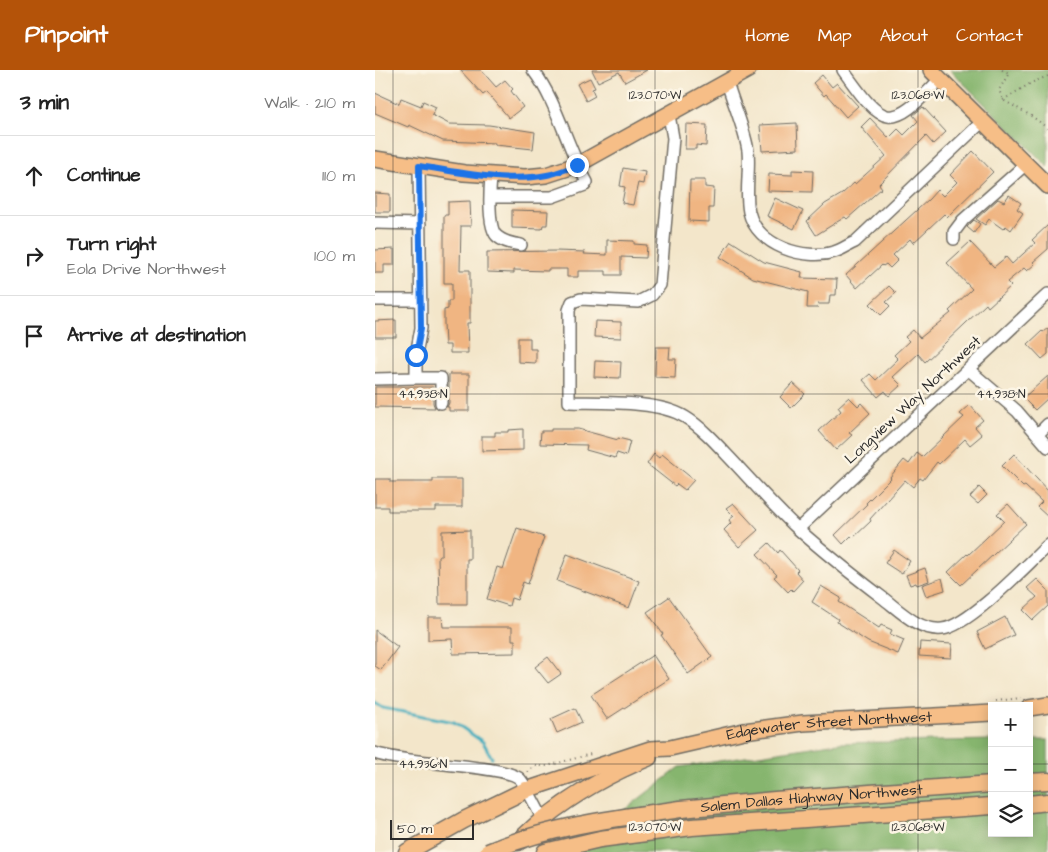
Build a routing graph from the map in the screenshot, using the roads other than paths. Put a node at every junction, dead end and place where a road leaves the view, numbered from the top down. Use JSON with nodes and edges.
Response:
{"nodes":[{"id":1,"x":748,"y":70,"type":"edge"},
{"id":2,"x":843,"y":70,"type":"edge"},
{"id":3,"x":538,"y":72,"type":"edge"},
{"id":4,"x":936,"y":74,"type":"edge"},
{"id":5,"x":727,"y":82,"type":"junction"},
{"id":6,"x":669,"y":114,"type":"junction"},
{"id":7,"x":983,"y":121,"type":"junction"},
{"id":8,"x":375,"y":158,"type":"edge"},
{"id":9,"x":1026,"y":164,"type":"junction"},
{"id":10,"x":577,"y":165,"type":"junction"},
{"id":11,"x":419,"y":166,"type":"junction"},
{"id":12,"x":491,"y":176,"type":"junction"},
{"id":13,"x":1048,"y":186,"type":"edge"},
{"id":14,"x":490,"y":197,"type":"junction"},
{"id":15,"x":375,"y":223,"type":"edge"},
{"id":16,"x":420,"y":224,"type":"junction"},
{"id":17,"x":954,"y":239,"type":"dead end"},
{"id":18,"x":521,"y":245,"type":"dead end"},
{"id":19,"x":1048,"y":294,"type":"edge"},
{"id":20,"x":375,"y":300,"type":"edge"},
{"id":21,"x":421,"y":300,"type":"junction"},
{"id":22,"x":968,"y":369,"type":"junction"},
{"id":23,"x":416,"y":378,"type":"junction"},
{"id":24,"x":375,"y":379,"type":"edge"},
{"id":25,"x":441,"y":403,"type":"dead end"},
{"id":26,"x":1048,"y":424,"type":"edge"},
{"id":27,"x":1038,"y":434,"type":"junction"},
{"id":28,"x":1048,"y":447,"type":"edge"},
{"id":29,"x":797,"y":528,"type":"junction"},
{"id":30,"x":1048,"y":545,"type":"edge"},
{"id":31,"x":1048,"y":705,"type":"edge"},
{"id":32,"x":1033,"y":707,"type":"edge"},
{"id":33,"x":988,"y":713,"type":"edge"},
{"id":34,"x":670,"y":748,"type":"junction"},
{"id":35,"x":376,"y":756,"type":"edge"},
{"id":36,"x":1048,"y":781,"type":"edge"},
{"id":37,"x":1033,"y":782,"type":"edge"},
{"id":38,"x":988,"y":784,"type":"edge"},
{"id":39,"x":526,"y":790,"type":"junction"},
{"id":40,"x":1048,"y":802,"type":"edge"},
{"id":41,"x":1033,"y":804,"type":"edge"},
{"id":42,"x":988,"y":806,"type":"edge"},
{"id":43,"x":543,"y":819,"type":"junction"},
{"id":44,"x":407,"y":852,"type":"edge"},
{"id":45,"x":488,"y":852,"type":"edge"},
{"id":46,"x":507,"y":852,"type":"edge"},
{"id":47,"x":545,"y":852,"type":"edge"}],
"edges":[{"from":1,"to":5,"type":"main road"},
{"from":2,"to":4,"type":"street"},
{"from":3,"to":10,"type":"street"},
{"from":4,"to":7,"type":"main road"},
{"from":5,"to":6,"type":"main road"},
{"from":5,"to":7,"type":"street"},
{"from":6,"to":10,"type":"main road"},
{"from":6,"to":29,"type":"street"},
{"from":7,"to":9,"type":"main road"},
{"from":8,"to":11,"type":"main road"},
{"from":9,"to":13,"type":"main road"},
{"from":9,"to":17,"type":"street"},
{"from":10,"to":12,"type":"main road"},
{"from":10,"to":14,"type":"street"},
{"from":11,"to":12,"type":"main road"},
{"from":11,"to":16,"type":"street"},
{"from":12,"to":14,"type":"street"},
{"from":14,"to":18,"type":"street"},
{"from":15,"to":16,"type":"street"},
{"from":16,"to":21,"type":"street"},
{"from":19,"to":22,"type":"street","name":"Longview Way Northwest"},
{"from":20,"to":21,"type":"street"},
{"from":21,"to":23,"type":"street"},
{"from":22,"to":27,"type":"street"},
{"from":22,"to":29,"type":"street","name":"Longview Way Northwest"},
{"from":23,"to":24,"type":"street"},
{"from":23,"to":25,"type":"street"},
{"from":26,"to":27,"type":"street"},
{"from":27,"to":28,"type":"street"},
{"from":29,"to":30,"type":"street"},
{"from":31,"to":32,"type":"main road"},
{"from":33,"to":34,"type":"main road","name":"Edgewater Street Northwest"},
{"from":34,"to":39,"type":"main road","name":"Edgewater Street Northwest"},
{"from":34,"to":43,"type":"main road","name":"Edgewater Street Northwest"},
{"from":35,"to":39,"type":"street"},
{"from":36,"to":37,"type":"highway"},
{"from":38,"to":45,"type":"highway","name":"Salem Dallas Highway Northwest","bridge":true},
{"from":39,"to":43,"type":"street"},
{"from":39,"to":44,"type":"highway"},
{"from":40,"to":41,"type":"highway"},
{"from":42,"to":47,"type":"highway","name":"Salem Dallas Highway Northwest"},
{"from":43,"to":46,"type":"highway"}]}
